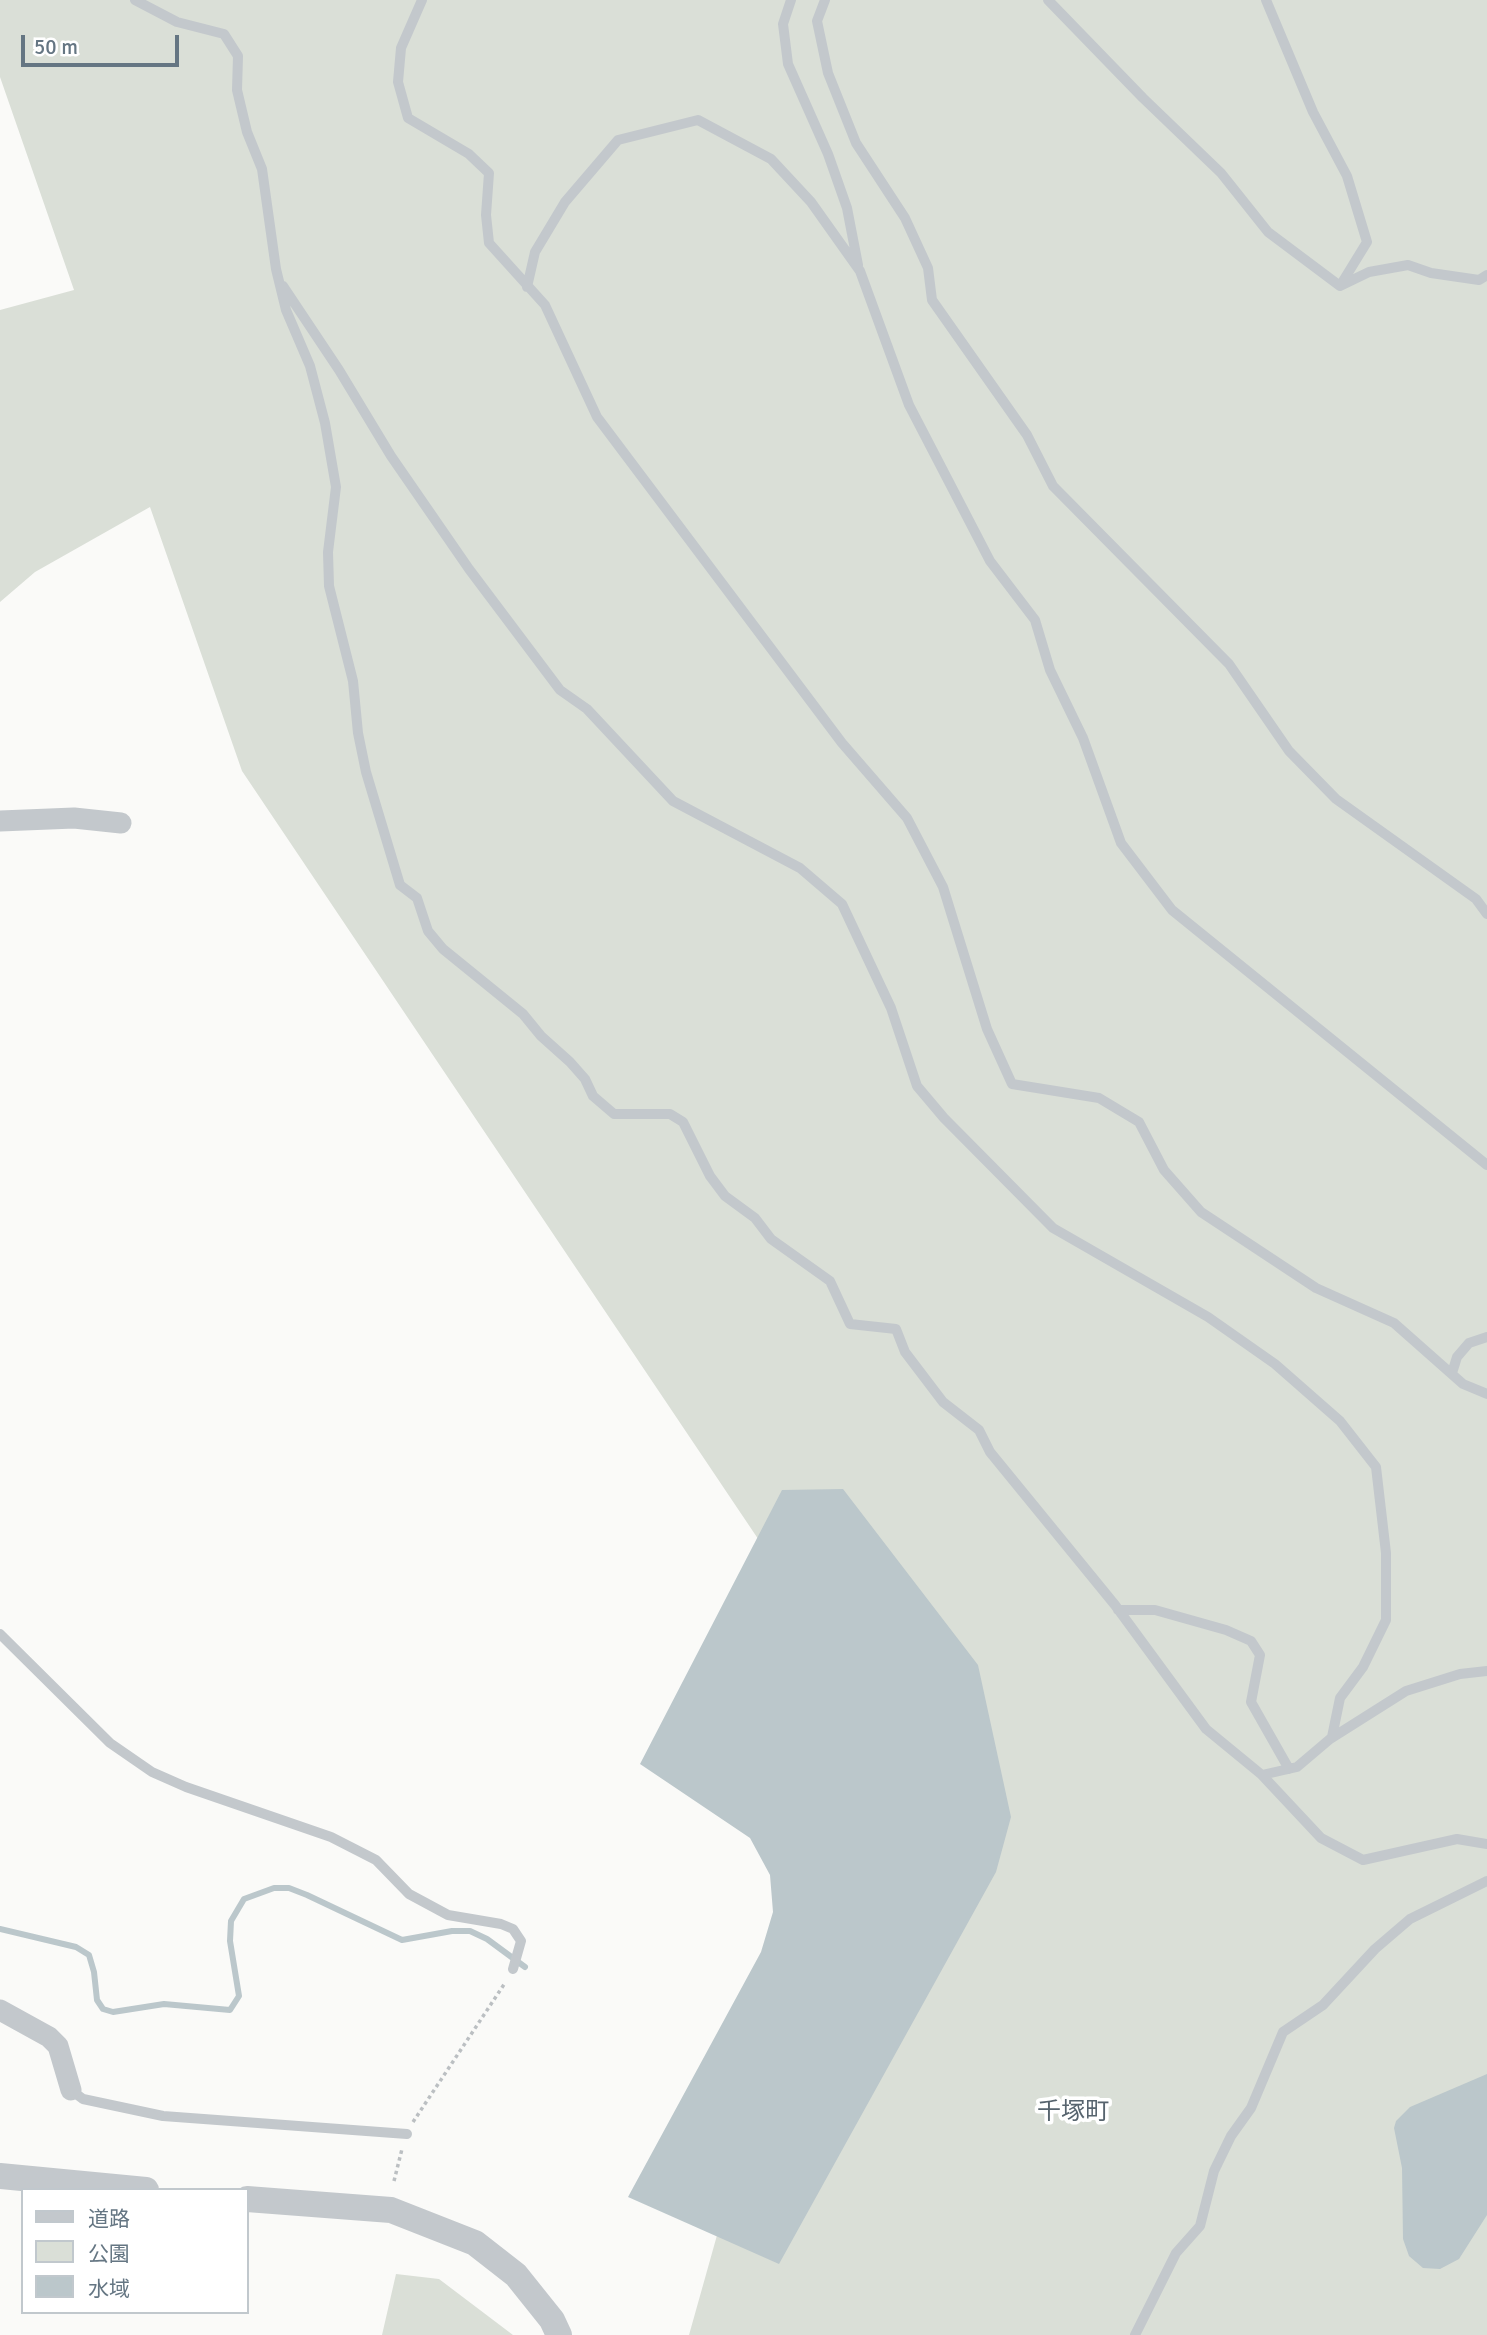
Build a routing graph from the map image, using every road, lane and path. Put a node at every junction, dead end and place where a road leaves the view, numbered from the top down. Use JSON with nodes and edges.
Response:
{"nodes":[{"id":1,"x":135,"y":0,"type":"edge"},
{"id":2,"x":422,"y":0,"type":"edge"},
{"id":3,"x":791,"y":0,"type":"edge"},
{"id":4,"x":825,"y":0,"type":"edge"},
{"id":5,"x":1048,"y":0,"type":"edge"},
{"id":6,"x":1266,"y":0,"type":"edge"},
{"id":7,"x":860,"y":271,"type":"junction"},
{"id":8,"x":1487,"y":275,"type":"edge"},
{"id":9,"x":279,"y":281,"type":"junction"},
{"id":10,"x":1340,"y":286,"type":"junction"},
{"id":11,"x":527,"y":287,"type":"junction"},
{"id":12,"x":0,"y":821,"type":"edge"},
{"id":13,"x":121,"y":823,"type":"dead end"},
{"id":14,"x":1487,"y":914,"type":"edge"},
{"id":15,"x":1487,"y":1165,"type":"edge"},
{"id":16,"x":1487,"y":1337,"type":"edge"},
{"id":17,"x":1452,"y":1373,"type":"junction"},
{"id":18,"x":1487,"y":1394,"type":"edge"},
{"id":19,"x":1118,"y":1610,"type":"junction"},
{"id":20,"x":0,"y":1634,"type":"edge"},
{"id":21,"x":1487,"y":1671,"type":"edge"},
{"id":22,"x":1332,"y":1737,"type":"junction"},
{"id":23,"x":1289,"y":1769,"type":"junction"},
{"id":24,"x":1262,"y":1775,"type":"junction"},
{"id":25,"x":1487,"y":1844,"type":"edge"},
{"id":26,"x":1487,"y":1881,"type":"edge"},
{"id":27,"x":513,"y":1969,"type":"joint"},
{"id":28,"x":0,"y":2010,"type":"edge"},
{"id":29,"x":71,"y":2090,"type":"joint"},
{"id":30,"x":407,"y":2134,"type":"junction"},
{"id":31,"x":0,"y":2176,"type":"edge"},
{"id":32,"x":394,"y":2180,"type":"dead end"},
{"id":33,"x":125,"y":2188,"type":"edge"},
{"id":34,"x":248,"y":2199,"type":"edge"},
{"id":35,"x":559,"y":2335,"type":"edge"},
{"id":36,"x":1135,"y":2335,"type":"edge"}],
"edges":[{"from":1,"to":9,"type":"lane"},
{"from":2,"to":11,"type":"lane"},
{"from":3,"to":7,"type":"lane"},
{"from":4,"to":14,"type":"lane"},
{"from":5,"to":10,"type":"lane"},
{"from":6,"to":10,"type":"lane"},
{"from":7,"to":11,"type":"lane"},
{"from":7,"to":15,"type":"lane"},
{"from":8,"to":10,"type":"lane"},
{"from":9,"to":19,"type":"lane"},
{"from":9,"to":22,"type":"lane"},
{"from":11,"to":17,"type":"lane"},
{"from":12,"to":13,"type":"street"},
{"from":16,"to":17,"type":"lane"},
{"from":17,"to":18,"type":"lane"},
{"from":19,"to":23,"type":"lane"},
{"from":19,"to":24,"type":"lane"},
{"from":20,"to":27,"type":"lane"},
{"from":21,"to":22,"type":"lane"},
{"from":22,"to":23,"type":"lane"},
{"from":23,"to":24,"type":"lane"},
{"from":24,"to":25,"type":"lane"},
{"from":26,"to":36,"type":"lane"},
{"from":27,"to":30,"type":"path"},
{"from":28,"to":29,"type":"street"},
{"from":29,"to":30,"type":"lane"},
{"from":30,"to":32,"type":"path"},
{"from":31,"to":33,"type":"street"},
{"from":34,"to":35,"type":"street"}]}
